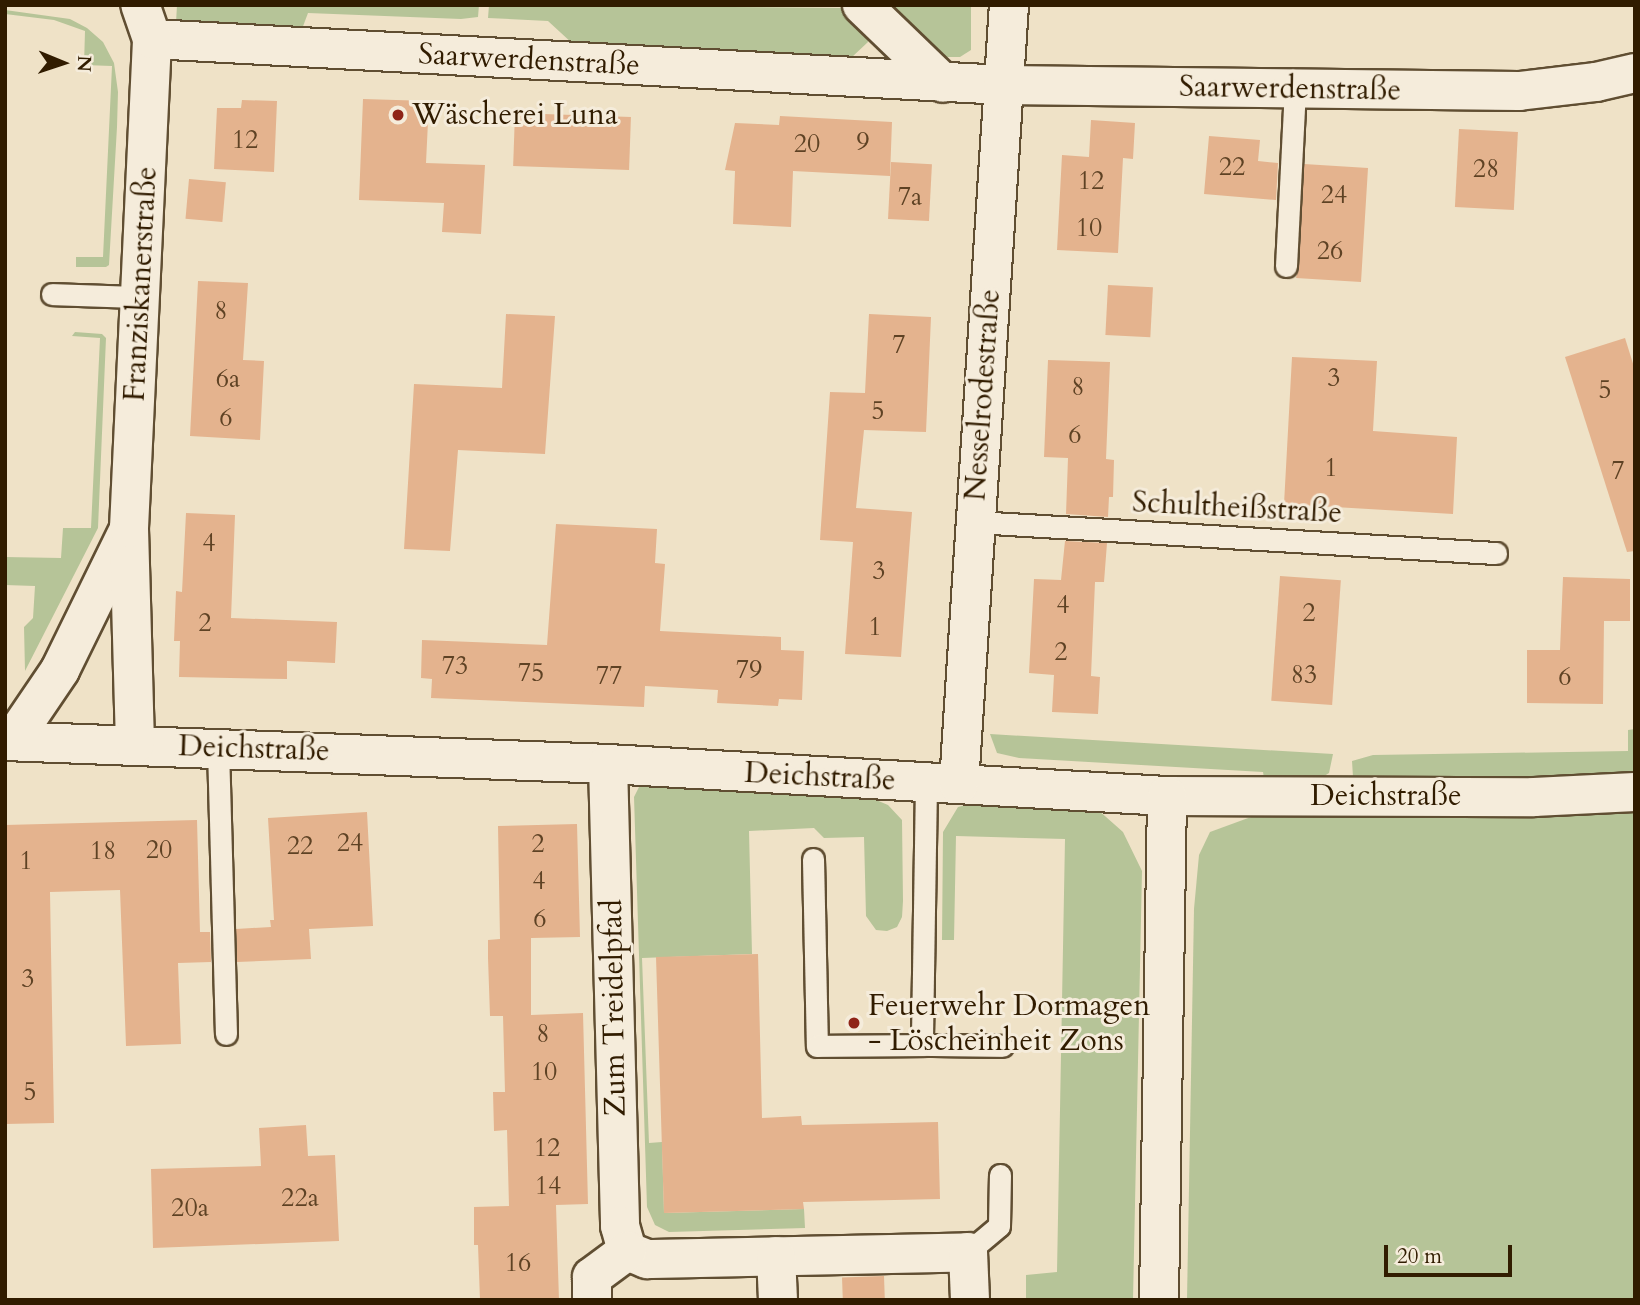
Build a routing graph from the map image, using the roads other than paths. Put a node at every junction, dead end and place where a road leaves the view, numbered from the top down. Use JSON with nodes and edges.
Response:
{"nodes":[{"id":1,"x":862,"y":5,"type":"edge"},
{"id":2,"x":1009,"y":5,"type":"edge"},
{"id":3,"x":146,"y":22,"type":"edge"},
{"id":4,"x":1635,"y":74,"type":"edge"},
{"id":5,"x":943,"y":83,"type":"junction"},
{"id":6,"x":1003,"y":85,"type":"junction"},
{"id":7,"x":1295,"y":89,"type":"junction"},
{"id":8,"x":1286,"y":266,"type":"dead end"},
{"id":9,"x":52,"y":293,"type":"dead end"},
{"id":10,"x":140,"y":297,"type":"junction"},
{"id":11,"x":975,"y":522,"type":"junction"},
{"id":12,"x":130,"y":528,"type":"junction"},
{"id":13,"x":1496,"y":553,"type":"dead end"},
{"id":14,"x":9,"y":741,"type":"edge"},
{"id":15,"x":135,"y":744,"type":"junction"},
{"id":16,"x":218,"y":748,"type":"junction"},
{"id":17,"x":608,"y":764,"type":"junction"},
{"id":18,"x":942,"y":784,"type":"junction"},
{"id":19,"x":1635,"y":792,"type":"edge"},
{"id":20,"x":1167,"y":796,"type":"junction"},
{"id":21,"x":813,"y":859,"type":"dead end"},
{"id":22,"x":226,"y":1034,"type":"dead end"},
{"id":23,"x":922,"y":1045,"type":"junction"},
{"id":24,"x":1002,"y":1046,"type":"dead end"},
{"id":25,"x":1000,"y":1175,"type":"dead end"},
{"id":26,"x":627,"y":1251,"type":"junction"},
{"id":27,"x":968,"y":1252,"type":"junction"},
{"id":28,"x":776,"y":1256,"type":"junction"},
{"id":29,"x":592,"y":1300,"type":"edge"},
{"id":30,"x":778,"y":1300,"type":"edge"},
{"id":31,"x":970,"y":1300,"type":"edge"},
{"id":32,"x":1159,"y":1300,"type":"edge"}],
"edges":[{"from":1,"to":5,"type":"street"},
{"from":2,"to":6,"type":"street","name":"Nesselrodestraße"},
{"from":3,"to":5,"type":"street","name":"Saarwerdenstraße"},
{"from":3,"to":10,"type":"street","name":"Franziskanerstraße"},
{"from":4,"to":7,"type":"street","name":"Saarwerdenstraße"},
{"from":5,"to":6,"type":"street","name":"Saarwerdenstraße"},
{"from":6,"to":7,"type":"street","name":"Saarwerdenstraße"},
{"from":6,"to":11,"type":"street","name":"Nesselrodestraße"},
{"from":7,"to":8,"type":"lane"},
{"from":9,"to":10,"type":"lane"},
{"from":10,"to":12,"type":"street","name":"Franziskanerstraße"},
{"from":11,"to":13,"type":"lane","name":"Schultheißstraße"},
{"from":11,"to":18,"type":"street","name":"Nesselrodestraße"},
{"from":12,"to":14,"type":"street","name":"Franziskanerstraße"},
{"from":12,"to":15,"type":"street","name":"Franziskanerstraße"},
{"from":14,"to":15,"type":"street","name":"Deichstraße"},
{"from":15,"to":16,"type":"street","name":"Deichstraße"},
{"from":16,"to":17,"type":"street","name":"Deichstraße"},
{"from":16,"to":22,"type":"lane"},
{"from":17,"to":18,"type":"street","name":"Deichstraße"},
{"from":17,"to":26,"type":"street","name":"Zum Treidelpfad"},
{"from":18,"to":20,"type":"street","name":"Deichstraße"},
{"from":18,"to":23,"type":"lane"},
{"from":19,"to":20,"type":"street","name":"Deichstraße"},
{"from":20,"to":32,"type":"street"},
{"from":21,"to":23,"type":"lane"},
{"from":23,"to":24,"type":"lane"},
{"from":25,"to":27,"type":"lane"},
{"from":26,"to":28,"type":"street"},
{"from":26,"to":29,"type":"street"},
{"from":27,"to":28,"type":"street"},
{"from":27,"to":31,"type":"street"},
{"from":28,"to":30,"type":"street"}]}
